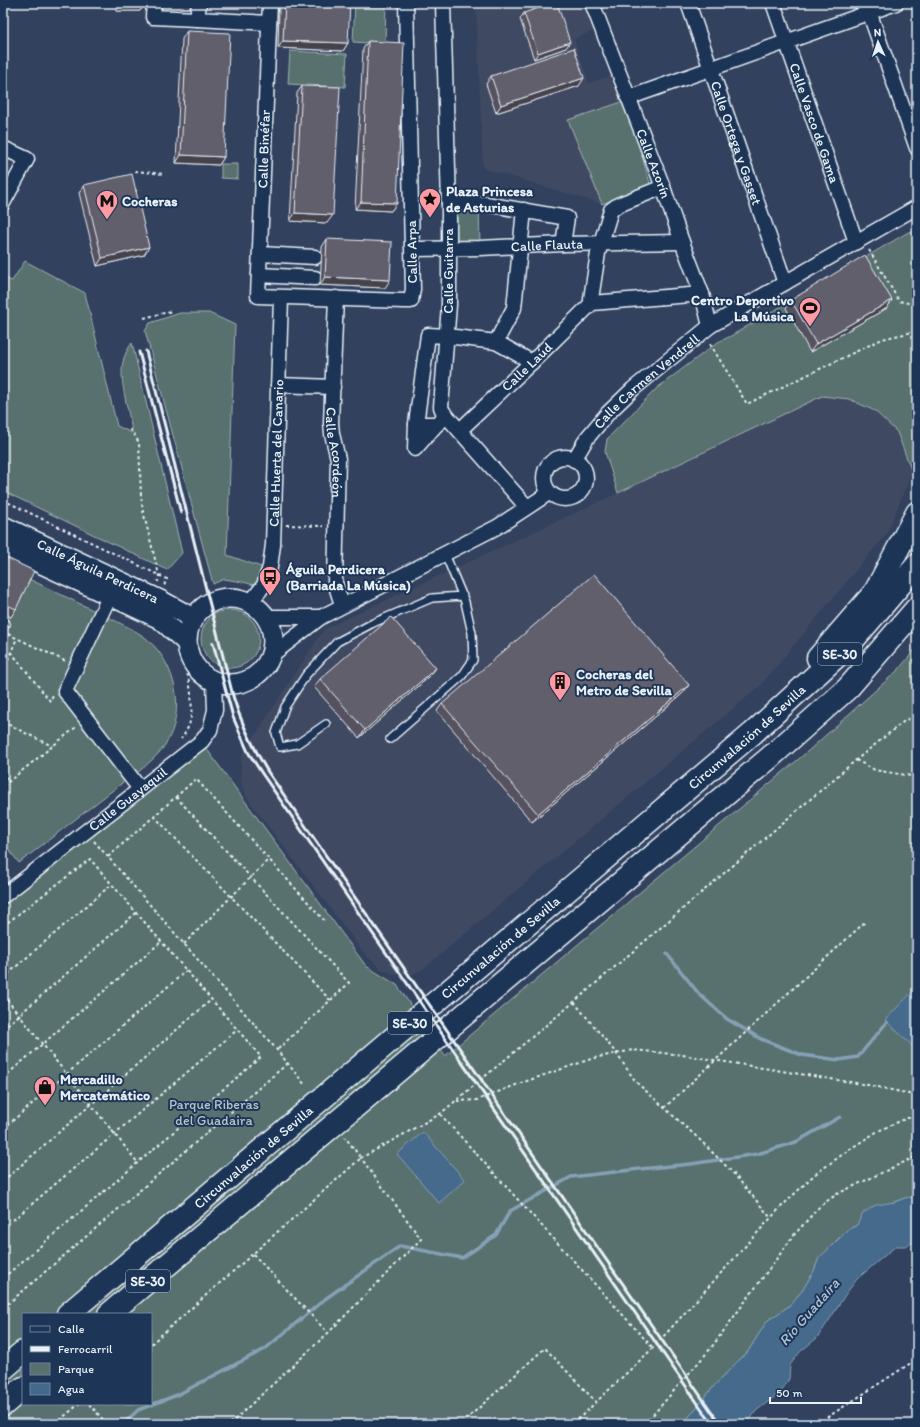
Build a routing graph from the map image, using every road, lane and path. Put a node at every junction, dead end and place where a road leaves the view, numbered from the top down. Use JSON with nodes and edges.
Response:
{"nodes":[{"id":1,"x":154,"y":3,"type":"edge"},
{"id":2,"x":199,"y":3,"type":"edge"},
{"id":3,"x":270,"y":3,"type":"edge"},
{"id":4,"x":406,"y":3,"type":"edge"},
{"id":5,"x":443,"y":3,"type":"edge"},
{"id":6,"x":592,"y":3,"type":"edge"},
{"id":7,"x":688,"y":3,"type":"edge"},
{"id":8,"x":774,"y":3,"type":"edge"},
{"id":9,"x":896,"y":3,"type":"edge"},
{"id":10,"x":868,"y":8,"type":"edge"},
{"id":11,"x":197,"y":19,"type":"junction"},
{"id":12,"x":269,"y":23,"type":"junction"},
{"id":13,"x":787,"y":42,"type":"junction"},
{"id":14,"x":711,"y":69,"type":"junction"},
{"id":15,"x":628,"y":98,"type":"junction"},
{"id":16,"x":3,"y":148,"type":"edge"},
{"id":17,"x":917,"y":148,"type":"edge"},
{"id":18,"x":135,"y":171,"type":"dead end"},
{"id":19,"x":164,"y":174,"type":"dead end"},
{"id":20,"x":132,"y":186,"type":"edge"},
{"id":21,"x":664,"y":187,"type":"junction"},
{"id":22,"x":140,"y":190,"type":"dead end"},
{"id":23,"x":3,"y":203,"type":"edge"},
{"id":24,"x":449,"y":203,"type":"junction"},
{"id":25,"x":917,"y":207,"type":"edge"},
{"id":26,"x":524,"y":210,"type":"junction"},
{"id":27,"x":859,"y":240,"type":"junction"},
{"id":28,"x":682,"y":242,"type":"junction"},
{"id":29,"x":601,"y":243,"type":"junction"},
{"id":30,"x":563,"y":244,"type":"junction"},
{"id":31,"x":521,"y":245,"type":"junction"},
{"id":32,"x":449,"y":248,"type":"junction"},
{"id":33,"x":413,"y":249,"type":"junction"},
{"id":34,"x":260,"y":254,"type":"junction"},
{"id":35,"x":315,"y":257,"type":"dead end"},
{"id":36,"x":259,"y":275,"type":"junction"},
{"id":37,"x":315,"y":278,"type":"dead end"},
{"id":38,"x":785,"y":283,"type":"junction"},
{"id":39,"x":702,"y":294,"type":"junction"},
{"id":40,"x":258,"y":296,"type":"joint"},
{"id":41,"x":281,"y":298,"type":"junction"},
{"id":42,"x":336,"y":298,"type":"junction"},
{"id":43,"x":592,"y":303,"type":"junction"},
{"id":44,"x":917,"y":305,"type":"edge"},
{"id":45,"x":172,"y":311,"type":"dead end"},
{"id":46,"x":144,"y":318,"type":"dead end"},
{"id":47,"x":710,"y":326,"type":"junction"},
{"id":48,"x":917,"y":331,"type":"edge"},
{"id":49,"x":447,"y":336,"type":"junction"},
{"id":50,"x":496,"y":342,"type":"junction"},
{"id":51,"x":532,"y":362,"type":"junction"},
{"id":52,"x":278,"y":385,"type":"junction"},
{"id":53,"x":333,"y":388,"type":"junction"},
{"id":54,"x":442,"y":420,"type":"junction"},
{"id":55,"x":416,"y":424,"type":"junction"},
{"id":56,"x":130,"y":429,"type":"dead end"},
{"id":57,"x":460,"y":430,"type":"junction"},
{"id":58,"x":574,"y":460,"type":"junction"},
{"id":59,"x":549,"y":493,"type":"junction"},
{"id":60,"x":3,"y":500,"type":"edge"},
{"id":61,"x":527,"y":507,"type":"junction"},
{"id":62,"x":917,"y":513,"type":"edge"},
{"id":63,"x":274,"y":524,"type":"junction"},
{"id":64,"x":3,"y":526,"type":"edge"},
{"id":65,"x":336,"y":526,"type":"junction"},
{"id":66,"x":3,"y":546,"type":"edge"},
{"id":67,"x":445,"y":554,"type":"junction"},
{"id":68,"x":917,"y":565,"type":"edge"},
{"id":69,"x":159,"y":575,"type":"junction"},
{"id":70,"x":157,"y":585,"type":"dead end"},
{"id":71,"x":162,"y":592,"type":"dead end"},
{"id":72,"x":110,"y":595,"type":"junction"},
{"id":73,"x":463,"y":596,"type":"junction"},
{"id":74,"x":250,"y":603,"type":"junction"},
{"id":75,"x":342,"y":605,"type":"junction"},
{"id":76,"x":917,"y":608,"type":"edge"},
{"id":77,"x":266,"y":617,"type":"junction"},
{"id":78,"x":321,"y":617,"type":"junction"},
{"id":79,"x":192,"y":618,"type":"junction"},
{"id":80,"x":3,"y":632,"type":"edge"},
{"id":81,"x":18,"y":638,"type":"junction"},
{"id":82,"x":182,"y":649,"type":"junction"},
{"id":83,"x":11,"y":652,"type":"junction"},
{"id":84,"x":269,"y":657,"type":"junction"},
{"id":85,"x":69,"y":663,"type":"dead end"},
{"id":86,"x":3,"y":671,"type":"edge"},
{"id":87,"x":214,"y":681,"type":"junction"},
{"id":88,"x":50,"y":701,"type":"dead end"},
{"id":89,"x":917,"y":714,"type":"edge"},
{"id":90,"x":3,"y":722,"type":"edge"},
{"id":91,"x":326,"y":724,"type":"dead end"},
{"id":92,"x":75,"y":728,"type":"dead end"},
{"id":93,"x":753,"y":732,"type":"junction"},
{"id":94,"x":182,"y":739,"type":"dead end"},
{"id":95,"x":390,"y":739,"type":"dead end"},
{"id":96,"x":52,"y":746,"type":"junction"},
{"id":97,"x":3,"y":759,"type":"edge"},
{"id":98,"x":856,"y":760,"type":"junction"},
{"id":99,"x":917,"y":777,"type":"edge"},
{"id":100,"x":7,"y":782,"type":"junction"},
{"id":101,"x":3,"y":786,"type":"edge"},
{"id":102,"x":140,"y":789,"type":"junction"},
{"id":103,"x":176,"y":797,"type":"junction"},
{"id":104,"x":154,"y":816,"type":"junction"},
{"id":105,"x":86,"y":831,"type":"junction"},
{"id":106,"x":108,"y":857,"type":"junction"},
{"id":107,"x":269,"y":860,"type":"junction"},
{"id":108,"x":251,"y":877,"type":"junction"},
{"id":109,"x":112,"y":884,"type":"junction"},
{"id":110,"x":3,"y":896,"type":"edge"},
{"id":111,"x":231,"y":897,"type":"junction"},
{"id":112,"x":136,"y":913,"type":"junction"},
{"id":113,"x":324,"y":920,"type":"dead end"},
{"id":114,"x":865,"y":922,"type":"dead end"},
{"id":115,"x":3,"y":926,"type":"edge"},
{"id":116,"x":161,"y":942,"type":"junction"},
{"id":117,"x":184,"y":944,"type":"junction"},
{"id":118,"x":186,"y":971,"type":"junction"},
{"id":119,"x":3,"y":978,"type":"edge"},
{"id":120,"x":3,"y":995,"type":"edge"},
{"id":121,"x":211,"y":1000,"type":"junction"},
{"id":122,"x":330,"y":1000,"type":"junction"},
{"id":123,"x":574,"y":1002,"type":"junction"},
{"id":124,"x":19,"y":1015,"type":"junction"},
{"id":125,"x":3,"y":1029,"type":"edge"},
{"id":126,"x":237,"y":1030,"type":"junction"},
{"id":127,"x":43,"y":1044,"type":"junction"},
{"id":128,"x":277,"y":1050,"type":"junction"},
{"id":129,"x":616,"y":1053,"type":"junction"},
{"id":130,"x":715,"y":1060,"type":"junction"},
{"id":131,"x":288,"y":1063,"type":"junction"},
{"id":132,"x":67,"y":1074,"type":"junction"},
{"id":133,"x":3,"y":1078,"type":"edge"},
{"id":134,"x":305,"y":1085,"type":"dead end"},
{"id":135,"x":917,"y":1097,"type":"edge"},
{"id":136,"x":456,"y":1100,"type":"junction"},
{"id":137,"x":91,"y":1104,"type":"junction"},
{"id":138,"x":664,"y":1108,"type":"junction"},
{"id":139,"x":440,"y":1114,"type":"junction"},
{"id":140,"x":917,"y":1118,"type":"edge"},
{"id":141,"x":3,"y":1129,"type":"edge"},
{"id":142,"x":115,"y":1134,"type":"junction"},
{"id":143,"x":343,"y":1134,"type":"dead end"},
{"id":144,"x":917,"y":1156,"type":"edge"},
{"id":145,"x":361,"y":1158,"type":"junction"},
{"id":146,"x":138,"y":1163,"type":"junction"},
{"id":147,"x":3,"y":1181,"type":"edge"},
{"id":148,"x":770,"y":1218,"type":"junction"},
{"id":149,"x":13,"y":1220,"type":"dead end"},
{"id":150,"x":253,"y":1254,"type":"junction"},
{"id":151,"x":3,"y":1278,"type":"edge"},
{"id":152,"x":3,"y":1308,"type":"edge"},
{"id":153,"x":69,"y":1313,"type":"edge"},
{"id":154,"x":110,"y":1313,"type":"edge"},
{"id":155,"x":328,"y":1333,"type":"junction"},
{"id":156,"x":152,"y":1343,"type":"edge"},
{"id":157,"x":653,"y":1348,"type":"junction"},
{"id":158,"x":22,"y":1353,"type":"edge"},
{"id":159,"x":917,"y":1359,"type":"edge"},
{"id":160,"x":3,"y":1369,"type":"edge"},
{"id":161,"x":22,"y":1389,"type":"edge"},
{"id":162,"x":596,"y":1402,"type":"junction"},
{"id":163,"x":3,"y":1405,"type":"edge"},
{"id":164,"x":78,"y":1405,"type":"edge"},
{"id":165,"x":90,"y":1405,"type":"edge"},
{"id":166,"x":55,"y":1424,"type":"edge"},
{"id":167,"x":107,"y":1424,"type":"edge"},
{"id":168,"x":230,"y":1424,"type":"edge"},
{"id":169,"x":461,"y":1424,"type":"edge"},
{"id":170,"x":573,"y":1424,"type":"edge"},
{"id":171,"x":645,"y":1424,"type":"edge"},
{"id":172,"x":817,"y":1424,"type":"edge"}],
"edges":[{"from":1,"to":11,"type":"street"},
{"from":2,"to":11,"type":"street"},
{"from":3,"to":12,"type":"street","name":"Calle Binéfar"},
{"from":4,"to":33,"type":"street","name":"Calle Arpa"},
{"from":5,"to":24,"type":"street","name":"Calle Guitarra"},
{"from":6,"to":15,"type":"street","name":"Calle Azorín"},
{"from":7,"to":14,"type":"street","name":"Calle Ortega y Gasset"},
{"from":8,"to":13,"type":"street","name":"Calle Vasco de Gama"},
{"from":9,"to":10,"type":"street"},
{"from":10,"to":13,"type":"street"},
{"from":10,"to":17,"type":"street"},
{"from":11,"to":12,"type":"street"},
{"from":12,"to":34,"type":"street","name":"Calle Binéfar"},
{"from":13,"to":14,"type":"street"},
{"from":13,"to":27,"type":"street","name":"Calle Vasco de Gama"},
{"from":14,"to":15,"type":"street"},
{"from":14,"to":38,"type":"street","name":"Calle Ortega y Gasset"},
{"from":15,"to":21,"type":"street","name":"Calle Azorín"},
{"from":16,"to":23,"type":"street"},
{"from":18,"to":19,"type":"path"},
{"from":20,"to":22,"type":"path"},
{"from":21,"to":28,"type":"street","name":"Calle Azorín"},
{"from":21,"to":29,"type":"street"},
{"from":24,"to":26,"type":"street"},
{"from":24,"to":32,"type":"street","name":"Calle Guitarra"},
{"from":25,"to":27,"type":"street","name":"Calle Carmen Vendrell"},
{"from":26,"to":30,"type":"street"},
{"from":26,"to":31,"type":"street"},
{"from":27,"to":38,"type":"street","name":"Calle Carmen Vendrell"},
{"from":27,"to":44,"type":"path"},
{"from":28,"to":29,"type":"street","name":"Calle Flauta"},
{"from":28,"to":39,"type":"street","name":"Calle Azorín"},
{"from":29,"to":30,"type":"street","name":"Calle Flauta"},
{"from":29,"to":43,"type":"street"},
{"from":30,"to":31,"type":"street","name":"Calle Flauta"},
{"from":31,"to":32,"type":"street","name":"Calle Flauta"},
{"from":31,"to":50,"type":"street"},
{"from":32,"to":33,"type":"street","name":"Calle Flauta"},
{"from":32,"to":49,"type":"street","name":"Calle Guitarra"},
{"from":33,"to":42,"type":"street","name":"Calle Arpa"},
{"from":34,"to":35,"type":"street"},
{"from":34,"to":36,"type":"street","name":"Calle Binéfar"},
{"from":36,"to":37,"type":"street"},
{"from":36,"to":40,"type":"street","name":"Calle Binéfar"},
{"from":38,"to":47,"type":"street","name":"Calle Carmen Vendrell"},
{"from":39,"to":43,"type":"street"},
{"from":39,"to":47,"type":"street","name":"Calle Azorín"},
{"from":40,"to":41,"type":"street","name":"Calle Arpa"},
{"from":41,"to":42,"type":"street","name":"Calle Arpa"},
{"from":41,"to":52,"type":"street","name":"Calle Huerta del Canario"},
{"from":42,"to":53,"type":"street","name":"Calle Acordeón"},
{"from":43,"to":51,"type":"street","name":"Calle Laúd"},
{"from":45,"to":46,"type":"path"},
{"from":47,"to":48,"type":"path"},
{"from":47,"to":58,"type":"street","name":"Calle Carmen Vendrell"},
{"from":49,"to":50,"type":"street"},
{"from":49,"to":54,"type":"street","name":"Calle Guitarra"},
{"from":49,"to":55,"type":"street"},
{"from":50,"to":51,"type":"street"},
{"from":51,"to":57,"type":"street","name":"Calle Laúd"},
{"from":52,"to":53,"type":"street"},
{"from":52,"to":63,"type":"street","name":"Calle Huerta del Canario"},
{"from":53,"to":65,"type":"street","name":"Calle Acordeón"},
{"from":54,"to":55,"type":"street"},
{"from":54,"to":55,"type":"street"},
{"from":54,"to":57,"type":"street","name":"Calle Guitarra"},
{"from":56,"to":69,"type":"path"},
{"from":57,"to":61,"type":"street","name":"Calle Guitarra"},
{"from":58,"to":59,"type":"street"},
{"from":58,"to":59,"type":"street"},
{"from":59,"to":61,"type":"street"},
{"from":60,"to":69,"type":"path"},
{"from":61,"to":67,"type":"street"},
{"from":62,"to":93,"type":"highway"},
{"from":63,"to":65,"type":"path"},
{"from":63,"to":74,"type":"street","name":"Calle Huerta del Canario"},
{"from":64,"to":79,"type":"street","name":"Calle Águila Perdicera"},
{"from":65,"to":75,"type":"street","name":"Calle Acordeón"},
{"from":66,"to":72,"type":"street","name":"Calle Águila Perdicera"},
{"from":67,"to":73,"type":"lane"},
{"from":67,"to":75,"type":"street"},
{"from":68,"to":93,"type":"highway","name":"Circunvalación de Sevilla","number":"SE-30"},
{"from":69,"to":70,"type":"path"},
{"from":69,"to":71,"type":"path"},
{"from":72,"to":82,"type":"street","name":"Calle Águila Perdicera"},
{"from":72,"to":102,"type":"street"},
{"from":73,"to":91,"type":"lane"},
{"from":73,"to":95,"type":"lane"},
{"from":74,"to":77,"type":"street"},
{"from":74,"to":79,"type":"street"},
{"from":75,"to":78,"type":"street"},
{"from":76,"to":154,"type":"highway","name":"Circunvalación de Sevilla","number":"SE-30"},
{"from":77,"to":78,"type":"street"},
{"from":77,"to":84,"type":"street"},
{"from":78,"to":84,"type":"street"},
{"from":79,"to":82,"type":"street"},
{"from":80,"to":81,"type":"path"},
{"from":81,"to":83,"type":"path"},
{"from":81,"to":85,"type":"path"},
{"from":82,"to":87,"type":"street"},
{"from":82,"to":94,"type":"path"},
{"from":83,"to":86,"type":"path"},
{"from":83,"to":88,"type":"path"},
{"from":84,"to":87,"type":"street"},
{"from":87,"to":102,"type":"street","name":"Calle Guayaquil"},
{"from":89,"to":98,"type":"path"},
{"from":90,"to":96,"type":"path"},
{"from":92,"to":96,"type":"path"},
{"from":93,"to":153,"type":"highway","name":"Circunvalación de Sevilla","number":"SE-30"},
{"from":96,"to":100,"type":"path"},
{"from":97,"to":100,"type":"path"},
{"from":98,"to":99,"type":"path"},
{"from":98,"to":123,"type":"path"},
{"from":100,"to":101,"type":"path"},
{"from":102,"to":105,"type":"street","name":"Calle Guayaquil"},
{"from":103,"to":104,"type":"path"},
{"from":103,"to":107,"type":"path"},
{"from":103,"to":108,"type":"path"},
{"from":104,"to":106,"type":"path"},
{"from":104,"to":111,"type":"path"},
{"from":105,"to":106,"type":"path"},
{"from":105,"to":110,"type":"street","name":"Calle Guayaquil"},
{"from":106,"to":117,"type":"path"},
{"from":107,"to":108,"type":"path"},
{"from":107,"to":113,"type":"path"},
{"from":108,"to":111,"type":"path"},
{"from":108,"to":122,"type":"path"},
{"from":109,"to":112,"type":"path"},
{"from":109,"to":115,"type":"path"},
{"from":109,"to":119,"type":"path"},
{"from":111,"to":117,"type":"path"},
{"from":111,"to":122,"type":"path"},
{"from":112,"to":116,"type":"path"},
{"from":112,"to":124,"type":"path"},
{"from":114,"to":130,"type":"path"},
{"from":116,"to":118,"type":"path"},
{"from":116,"to":127,"type":"path"},
{"from":117,"to":128,"type":"path"},
{"from":118,"to":121,"type":"path"},
{"from":118,"to":132,"type":"path"},
{"from":120,"to":124,"type":"path"},
{"from":121,"to":126,"type":"path"},
{"from":121,"to":137,"type":"path"},
{"from":122,"to":128,"type":"path"},
{"from":123,"to":129,"type":"path"},
{"from":123,"to":136,"type":"path"},
{"from":124,"to":125,"type":"path"},
{"from":124,"to":127,"type":"path"},
{"from":126,"to":142,"type":"path"},
{"from":126,"to":146,"type":"path"},
{"from":127,"to":132,"type":"path"},
{"from":127,"to":133,"type":"path"},
{"from":128,"to":131,"type":"path"},
{"from":129,"to":130,"type":"path"},
{"from":129,"to":136,"type":"path"},
{"from":129,"to":138,"type":"path"},
{"from":130,"to":135,"type":"path"},
{"from":130,"to":138,"type":"path"},
{"from":131,"to":134,"type":"path"},
{"from":131,"to":152,"type":"path"},
{"from":132,"to":137,"type":"path"},
{"from":132,"to":141,"type":"path"},
{"from":136,"to":139,"type":"path"},
{"from":137,"to":142,"type":"path"},
{"from":137,"to":147,"type":"path"},
{"from":138,"to":148,"type":"path"},
{"from":139,"to":145,"type":"path"},
{"from":139,"to":157,"type":"path"},
{"from":140,"to":148,"type":"path"},
{"from":142,"to":146,"type":"path"},
{"from":142,"to":149,"type":"path"},
{"from":143,"to":145,"type":"path"},
{"from":144,"to":171,"type":"path"},
{"from":145,"to":150,"type":"path"},
{"from":145,"to":155,"type":"path"},
{"from":146,"to":151,"type":"path"},
{"from":148,"to":157,"type":"path"},
{"from":150,"to":155,"type":"path"},
{"from":150,"to":156,"type":"path"},
{"from":155,"to":168,"type":"path"},
{"from":157,"to":162,"type":"path"},
{"from":158,"to":160,"type":"highway"},
{"from":159,"to":172,"type":"path"},
{"from":161,"to":163,"type":"highway"},
{"from":162,"to":169,"type":"path"},
{"from":162,"to":170,"type":"path"},
{"from":164,"to":166,"type":"path"},
{"from":165,"to":167,"type":"path"}]}
